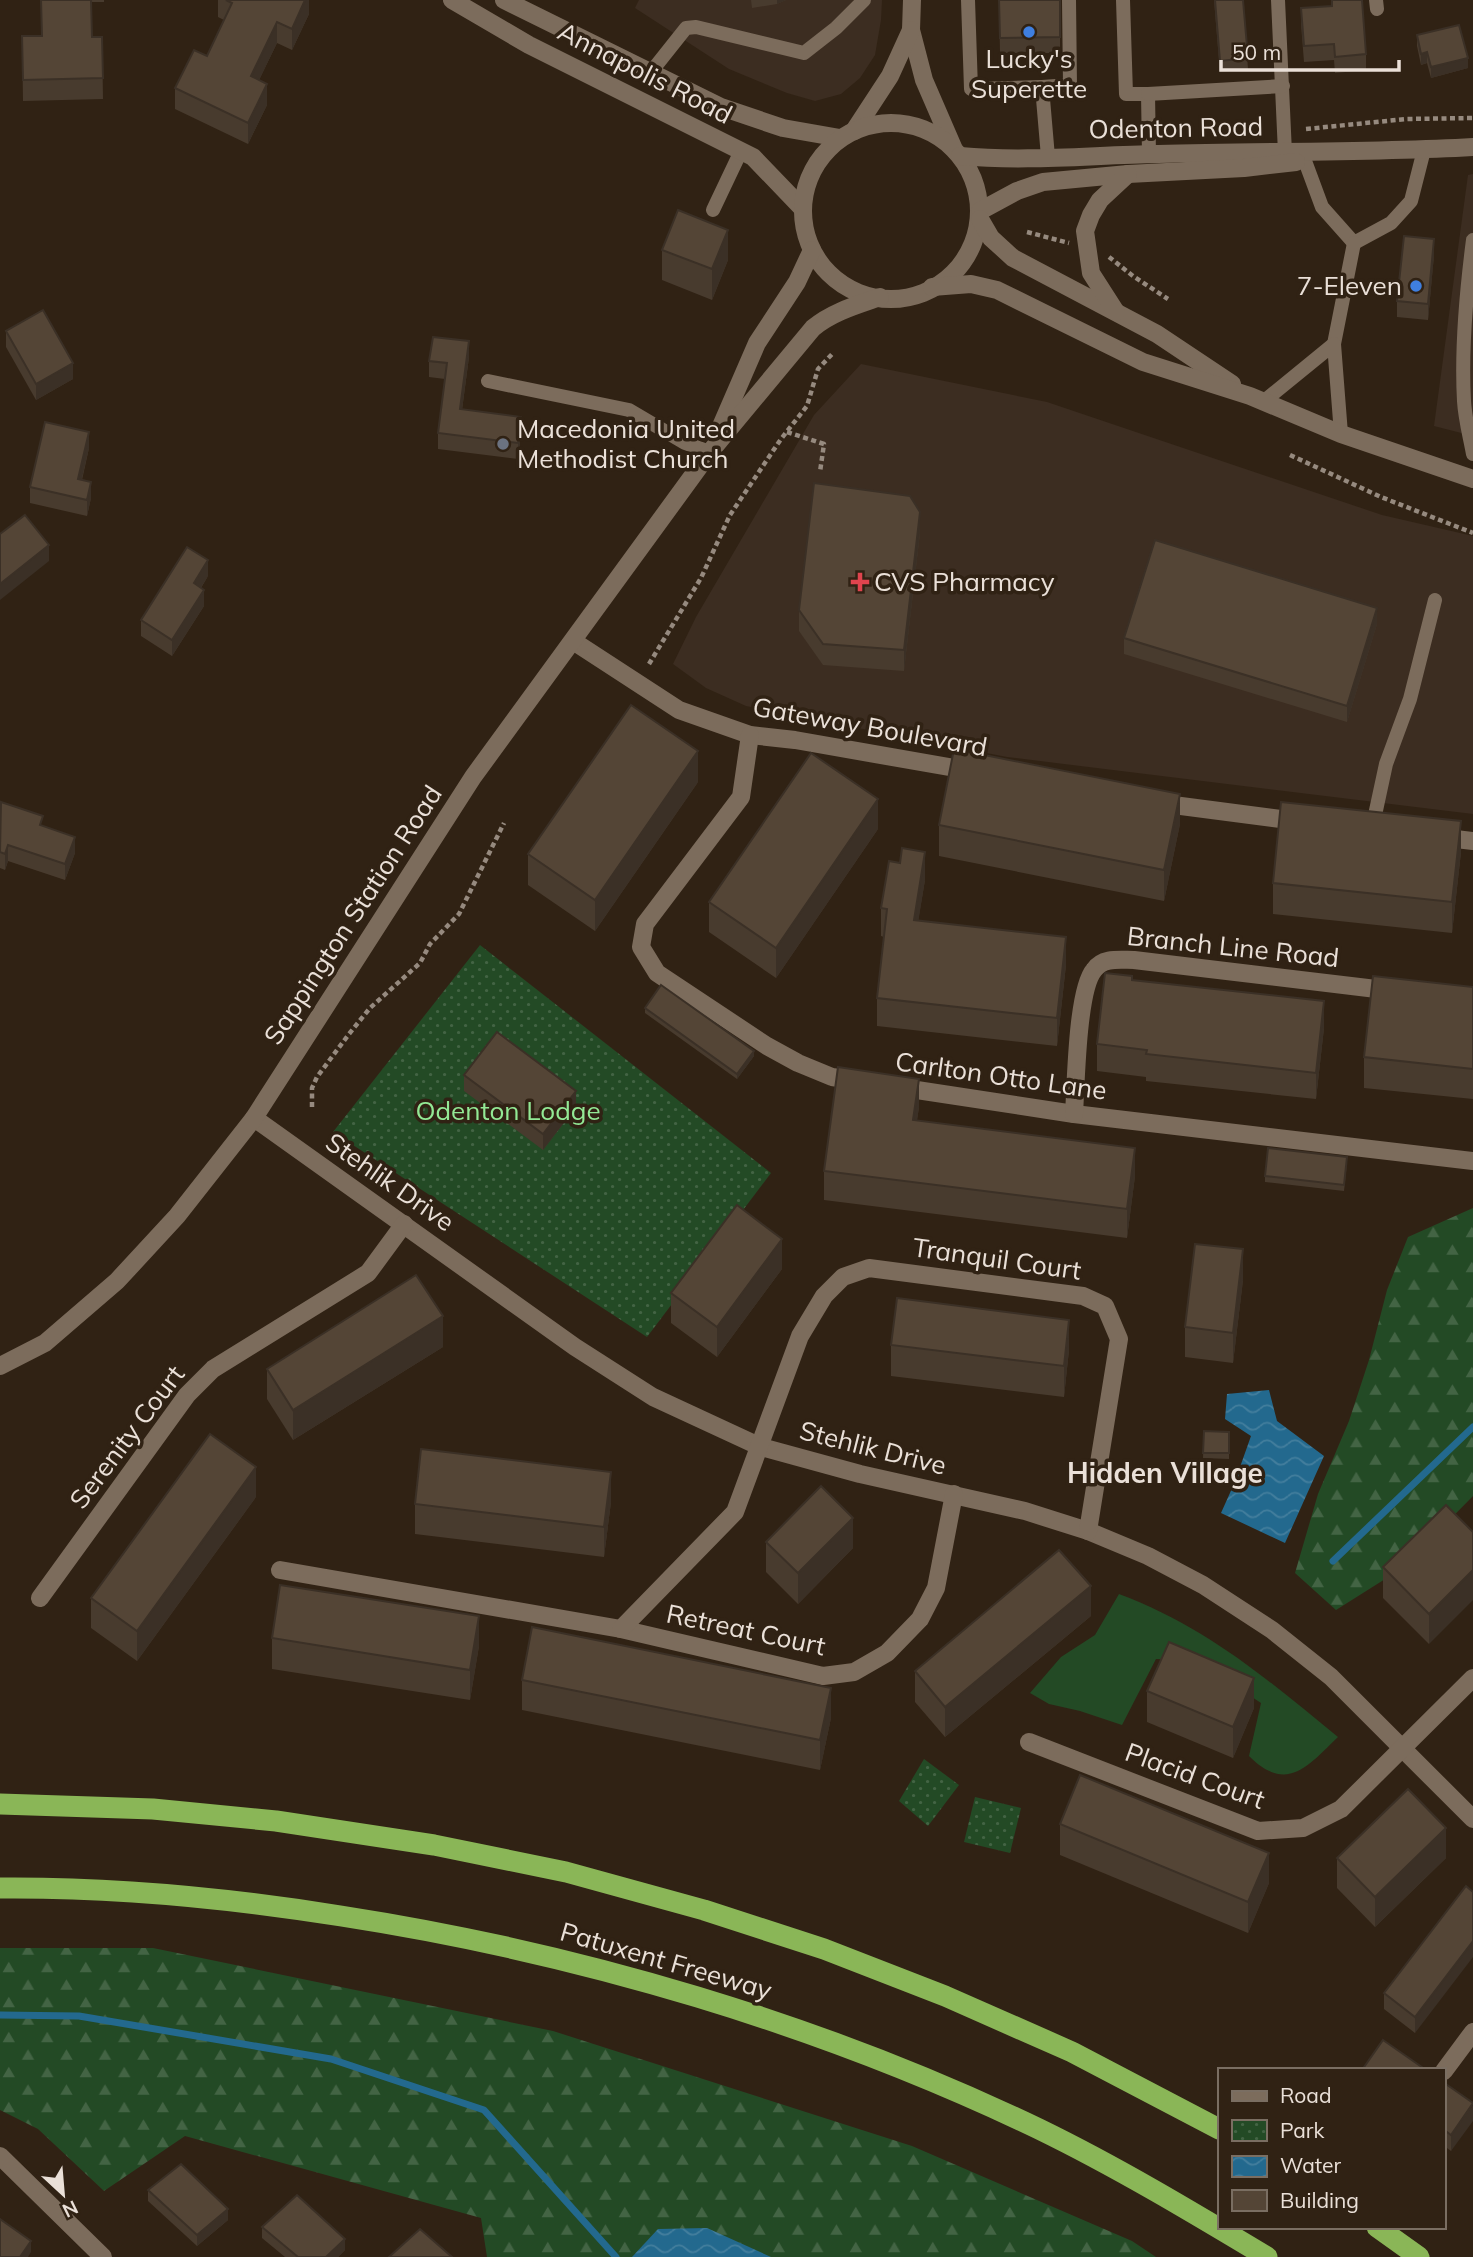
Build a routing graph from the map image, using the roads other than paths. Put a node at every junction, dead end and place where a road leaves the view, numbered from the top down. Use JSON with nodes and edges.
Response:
{"nodes":[{"id":1,"x":452,"y":0,"type":"edge"},
{"id":2,"x":505,"y":0,"type":"edge"},
{"id":3,"x":864,"y":0,"type":"edge"},
{"id":4,"x":912,"y":0,"type":"edge"},
{"id":5,"x":968,"y":0,"type":"edge"},
{"id":6,"x":1069,"y":0,"type":"edge"},
{"id":7,"x":1123,"y":0,"type":"edge"},
{"id":8,"x":1278,"y":0,"type":"edge"},
{"id":9,"x":911,"y":30,"type":"junction"},
{"id":10,"x":652,"y":72,"type":"junction"},
{"id":11,"x":1283,"y":86,"type":"junction"},
{"id":12,"x":1042,"y":87,"type":"junction"},
{"id":13,"x":1148,"y":94,"type":"junction"},
{"id":14,"x":847,"y":135,"type":"junction"},
{"id":15,"x":1473,"y":147,"type":"edge"},
{"id":16,"x":1424,"y":150,"type":"junction"},
{"id":17,"x":741,"y":151,"type":"junction"},
{"id":18,"x":956,"y":151,"type":"junction"},
{"id":19,"x":1393,"y":151,"type":"junction"},
{"id":20,"x":1285,"y":153,"type":"junction"},
{"id":21,"x":1149,"y":154,"type":"junction"},
{"id":22,"x":1048,"y":157,"type":"junction"},
{"id":23,"x":1305,"y":161,"type":"junction"},
{"id":24,"x":1128,"y":174,"type":"junction"},
{"id":25,"x":802,"y":208,"type":"junction"},
{"id":26,"x":713,"y":210,"type":"dead end"},
{"id":27,"x":980,"y":215,"type":"junction"},
{"id":28,"x":1473,"y":240,"type":"edge"},
{"id":29,"x":1354,"y":243,"type":"junction"},
{"id":30,"x":812,"y":250,"type":"junction"},
{"id":31,"x":932,"y":287,"type":"junction"},
{"id":32,"x":880,"y":297,"type":"junction"},
{"id":33,"x":1116,"y":312,"type":"junction"},
{"id":34,"x":1335,"y":344,"type":"junction"},
{"id":35,"x":488,"y":381,"type":"dead end"},
{"id":36,"x":1256,"y":399,"type":"junction"},
{"id":37,"x":1341,"y":434,"type":"junction"},
{"id":38,"x":710,"y":452,"type":"junction"},
{"id":39,"x":1473,"y":454,"type":"edge"},
{"id":40,"x":1473,"y":478,"type":"edge"},
{"id":41,"x":1435,"y":600,"type":"dead end"},
{"id":42,"x":573,"y":640,"type":"junction"},
{"id":43,"x":750,"y":735,"type":"junction"},
{"id":44,"x":984,"y":773,"type":"edge"},
{"id":45,"x":1144,"y":800,"type":"edge"},
{"id":46,"x":1318,"y":823,"type":"edge"},
{"id":47,"x":1365,"y":829,"type":"joint"},
{"id":48,"x":1395,"y":833,"type":"edge"},
{"id":49,"x":1421,"y":836,"type":"edge"},
{"id":50,"x":1473,"y":841,"type":"edge"},
{"id":51,"x":1405,"y":993,"type":"edge"},
{"id":52,"x":1074,"y":1114,"type":"junction"},
{"id":53,"x":254,"y":1118,"type":"junction"},
{"id":54,"x":1473,"y":1161,"type":"edge"},
{"id":55,"x":404,"y":1224,"type":"junction"},
{"id":56,"x":0,"y":1366,"type":"edge"},
{"id":57,"x":761,"y":1447,"type":"junction"},
{"id":58,"x":954,"y":1494,"type":"junction"},
{"id":59,"x":1088,"y":1531,"type":"junction"},
{"id":60,"x":280,"y":1570,"type":"dead end"},
{"id":61,"x":40,"y":1598,"type":"dead end"},
{"id":62,"x":621,"y":1629,"type":"junction"},
{"id":63,"x":1473,"y":1678,"type":"edge"},
{"id":64,"x":1028,"y":1742,"type":"dead end"},
{"id":65,"x":1403,"y":1749,"type":"junction"},
{"id":66,"x":0,"y":1804,"type":"edge"},
{"id":67,"x":1473,"y":1819,"type":"edge"},
{"id":68,"x":0,"y":1888,"type":"edge"},
{"id":69,"x":1473,"y":2032,"type":"edge"},
{"id":70,"x":1445,"y":2070,"type":"edge"},
{"id":71,"x":1218,"y":2128,"type":"edge"},
{"id":72,"x":0,"y":2156,"type":"edge"},
{"id":73,"x":1218,"y":2228,"type":"edge"},
{"id":74,"x":1220,"y":2229,"type":"edge"},
{"id":75,"x":1380,"y":2229,"type":"edge"},
{"id":76,"x":103,"y":2257,"type":"edge"},
{"id":77,"x":1267,"y":2257,"type":"edge"},
{"id":78,"x":1419,"y":2257,"type":"edge"}],
"edges":[{"from":1,"to":17,"type":"street","name":"Annapolis Road"},
{"from":2,"to":10,"type":"street","name":"Annapolis Road"},
{"from":3,"to":10,"type":"lane"},
{"from":4,"to":9,"type":"street"},
{"from":5,"to":12,"type":"lane"},
{"from":6,"to":12,"type":"lane"},
{"from":7,"to":13,"type":"lane"},
{"from":8,"to":11,"type":"lane"},
{"from":9,"to":14,"type":"street"},
{"from":9,"to":18,"type":"street"},
{"from":10,"to":14,"type":"street","name":"Annapolis Road"},
{"from":11,"to":13,"type":"lane"},
{"from":11,"to":20,"type":"lane"},
{"from":12,"to":22,"type":"lane"},
{"from":13,"to":21,"type":"lane"},
{"from":14,"to":18,"type":"street"},
{"from":14,"to":25,"type":"street"},
{"from":15,"to":16,"type":"street","name":"Odenton Road"},
{"from":16,"to":19,"type":"street","name":"Odenton Road"},
{"from":16,"to":29,"type":"lane"},
{"from":17,"to":25,"type":"street","name":"Annapolis Road"},
{"from":17,"to":26,"type":"lane"},
{"from":18,"to":22,"type":"street","name":"Odenton Road"},
{"from":18,"to":27,"type":"street"},
{"from":19,"to":20,"type":"street","name":"Odenton Road"},
{"from":19,"to":23,"type":"street","name":"Odenton Road"},
{"from":20,"to":21,"type":"street","name":"Odenton Road"},
{"from":21,"to":22,"type":"street","name":"Odenton Road"},
{"from":23,"to":24,"type":"street","name":"Odenton Road"},
{"from":23,"to":29,"type":"lane"},
{"from":24,"to":27,"type":"street","name":"Odenton Road"},
{"from":24,"to":33,"type":"street"},
{"from":25,"to":30,"type":"street"},
{"from":27,"to":31,"type":"street"},
{"from":27,"to":33,"type":"street"},
{"from":28,"to":39,"type":"lane"},
{"from":29,"to":34,"type":"lane"},
{"from":30,"to":32,"type":"street"},
{"from":30,"to":38,"type":"street","name":"Sappington Station Road"},
{"from":31,"to":32,"type":"street"},
{"from":31,"to":36,"type":"street"},
{"from":32,"to":38,"type":"street","name":"Sappington Station Road"},
{"from":33,"to":36,"type":"street"},
{"from":34,"to":36,"type":"lane"},
{"from":34,"to":37,"type":"lane"},
{"from":35,"to":38,"type":"lane"},
{"from":36,"to":37,"type":"street"},
{"from":37,"to":40,"type":"street"},
{"from":38,"to":42,"type":"street","name":"Sappington Station Road"},
{"from":41,"to":47,"type":"lane"},
{"from":42,"to":43,"type":"street","name":"Gateway Boulevard"},
{"from":42,"to":53,"type":"street","name":"Sappington Station Road"},
{"from":43,"to":44,"type":"street","name":"Gateway Boulevard"},
{"from":43,"to":52,"type":"street","name":"Carlton Otto Lane"},
{"from":45,"to":46,"type":"street"},
{"from":47,"to":48,"type":"street"},
{"from":49,"to":50,"type":"street"},
{"from":51,"to":52,"type":"street","name":"Branch Line Road"},
{"from":52,"to":54,"type":"street","name":"Carlton Otto Lane"},
{"from":53,"to":55,"type":"street","name":"Stehlik Drive"},
{"from":53,"to":56,"type":"street","name":"Sappington Station Road"},
{"from":55,"to":57,"type":"street","name":"Stehlik Drive"},
{"from":55,"to":61,"type":"street","name":"Serenity Court"},
{"from":57,"to":58,"type":"street","name":"Stehlik Drive"},
{"from":57,"to":59,"type":"street","name":"Tranquil Court"},
{"from":57,"to":62,"type":"street","name":"Retreat Court"},
{"from":58,"to":59,"type":"street","name":"Stehlik Drive"},
{"from":58,"to":62,"type":"street","name":"Retreat Court"},
{"from":59,"to":65,"type":"street","name":"Stehlik Drive"},
{"from":60,"to":62,"type":"street","name":"Retreat Court"},
{"from":63,"to":65,"type":"street","name":"Placid Court"},
{"from":64,"to":65,"type":"street","name":"Placid Court"},
{"from":65,"to":67,"type":"street","name":"Stehlik Drive"},
{"from":66,"to":71,"type":"highway"},
{"from":68,"to":73,"type":"highway","name":"Patuxent Freeway"},
{"from":69,"to":70,"type":"street"},
{"from":72,"to":76,"type":"street"},
{"from":74,"to":77,"type":"highway","name":"Patuxent Freeway"},
{"from":75,"to":78,"type":"highway"}]}
